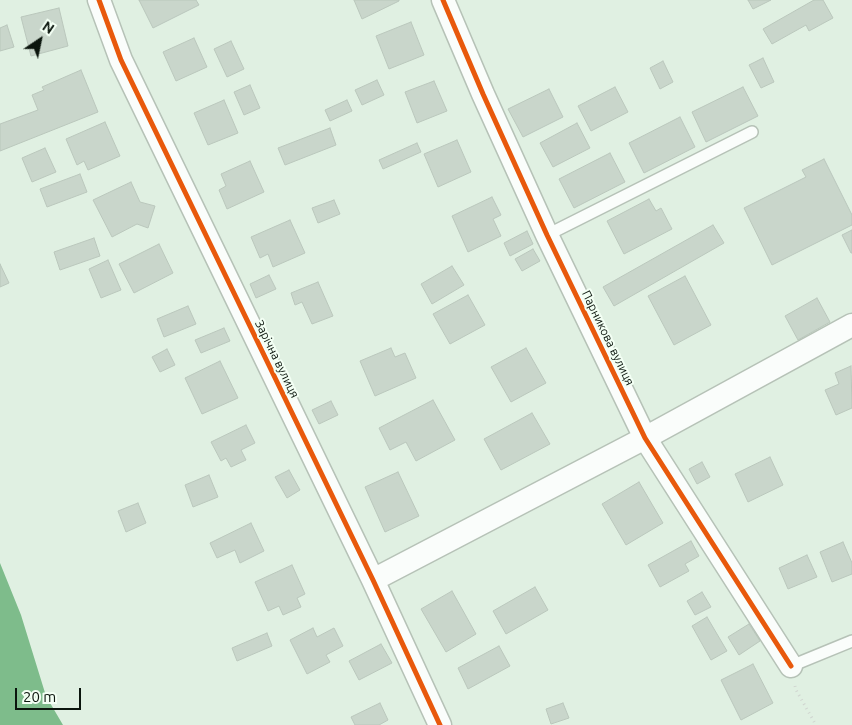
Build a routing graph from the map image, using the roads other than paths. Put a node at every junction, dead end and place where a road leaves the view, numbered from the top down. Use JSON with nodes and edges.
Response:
{"nodes":[{"id":1,"x":99,"y":0,"type":"edge"},
{"id":2,"x":443,"y":0,"type":"edge"},
{"id":3,"x":752,"y":132,"type":"dead end"},
{"id":4,"x":547,"y":235,"type":"junction"},
{"id":5,"x":852,"y":325,"type":"edge"},
{"id":6,"x":645,"y":438,"type":"junction"},
{"id":7,"x":373,"y":580,"type":"junction"},
{"id":8,"x":852,"y":641,"type":"edge"},
{"id":9,"x":791,"y":666,"type":"joint"},
{"id":10,"x":440,"y":725,"type":"edge"}],
"edges":[{"from":1,"to":7,"type":"street","name":"Зарічна вулиця"},
{"from":2,"to":4,"type":"street","name":"Парникова вулиця"},
{"from":3,"to":4,"type":"lane"},
{"from":4,"to":6,"type":"street","name":"Парникова вулиця"},
{"from":5,"to":6,"type":"street"},
{"from":6,"to":7,"type":"street"},
{"from":6,"to":9,"type":"street","name":"Парникова вулиця"},
{"from":7,"to":10,"type":"street","name":"Зарічна вулиця"},
{"from":8,"to":9,"type":"lane"}]}
